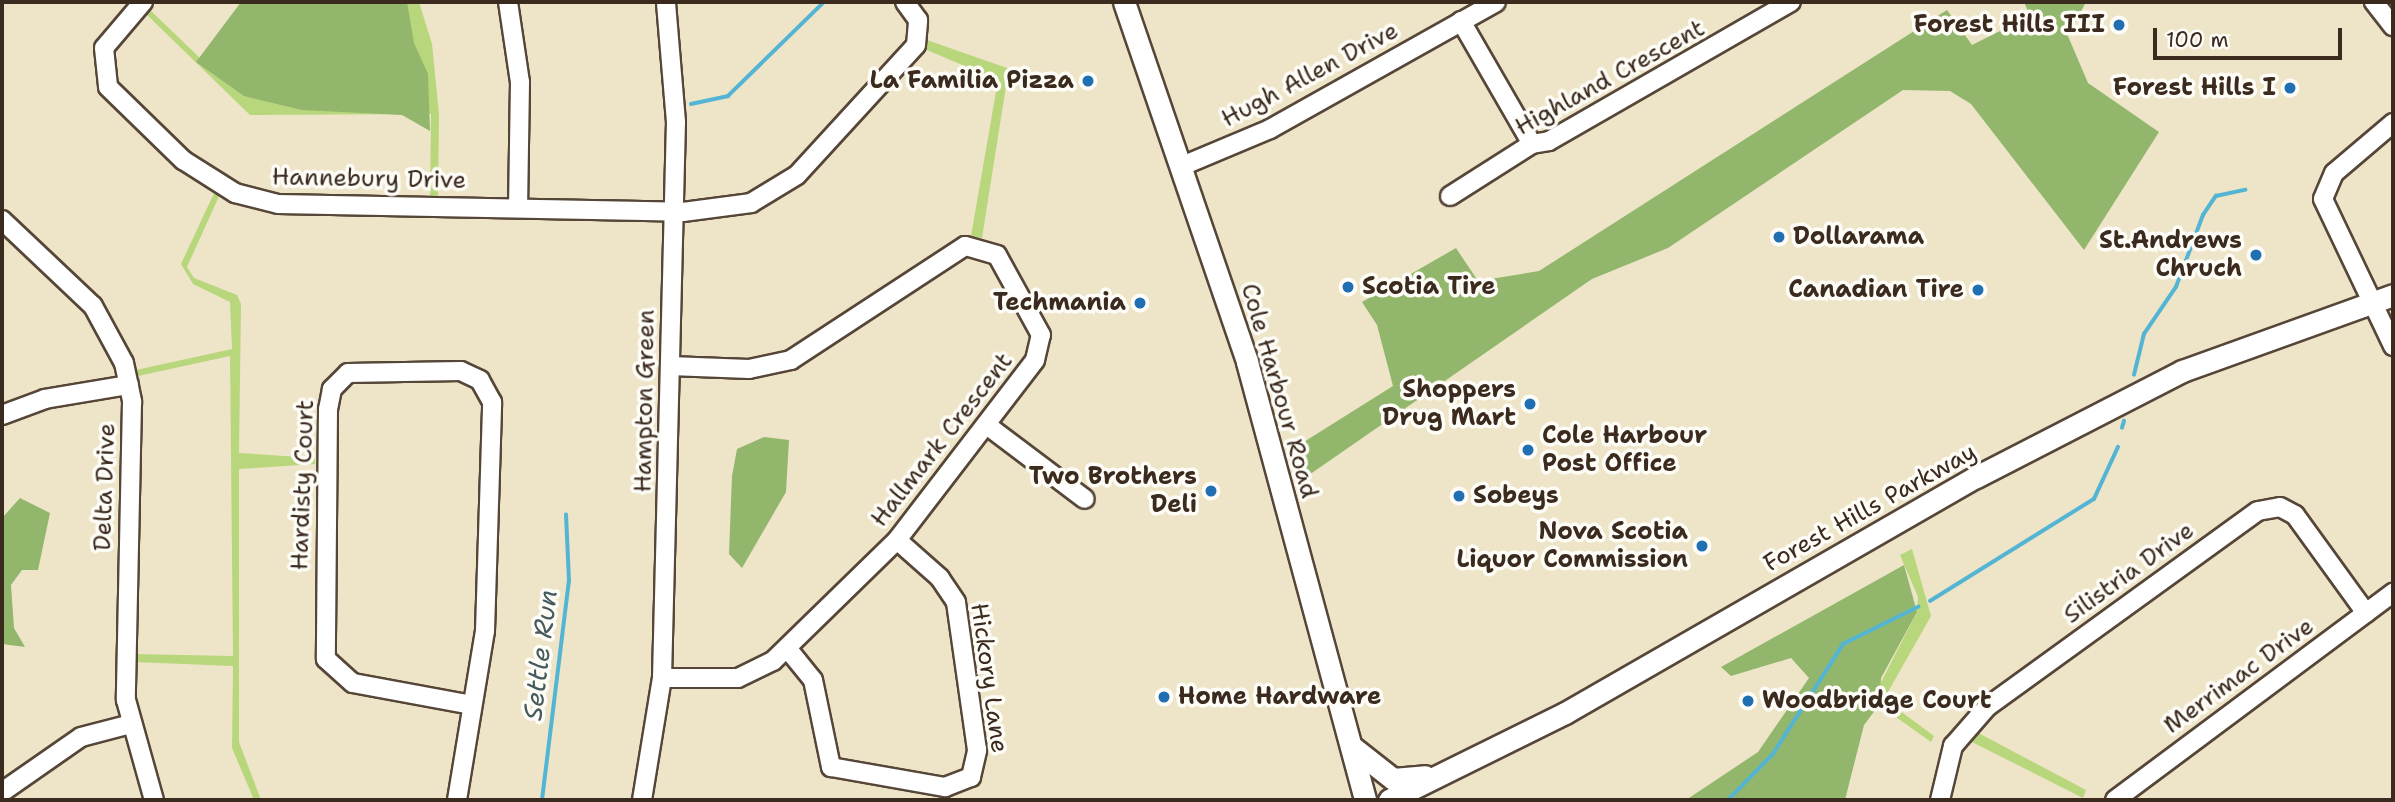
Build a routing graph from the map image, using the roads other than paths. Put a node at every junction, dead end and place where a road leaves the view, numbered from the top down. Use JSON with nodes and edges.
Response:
{"nodes":[{"id":1,"x":143,"y":2,"type":"edge"},
{"id":2,"x":508,"y":2,"type":"edge"},
{"id":3,"x":666,"y":2,"type":"edge"},
{"id":4,"x":905,"y":2,"type":"edge"},
{"id":5,"x":1124,"y":2,"type":"edge"},
{"id":6,"x":1496,"y":2,"type":"edge"},
{"id":7,"x":1791,"y":2,"type":"edge"},
{"id":8,"x":2374,"y":2,"type":"edge"},
{"id":9,"x":1461,"y":21,"type":"junction"},
{"id":10,"x":2393,"y":26,"type":"edge"},
{"id":11,"x":2393,"y":123,"type":"edge"},
{"id":12,"x":1532,"y":144,"type":"junction"},
{"id":13,"x":1182,"y":166,"type":"junction"},
{"id":14,"x":1450,"y":196,"type":"dead end"},
{"id":15,"x":518,"y":207,"type":"junction"},
{"id":16,"x":674,"y":212,"type":"junction"},
{"id":17,"x":2,"y":220,"type":"edge"},
{"id":18,"x":2393,"y":295,"type":"edge"},
{"id":19,"x":2370,"y":302,"type":"junction"},
{"id":20,"x":2393,"y":346,"type":"edge"},
{"id":21,"x":670,"y":366,"type":"junction"},
{"id":22,"x":129,"y":385,"type":"junction"},
{"id":23,"x":2,"y":415,"type":"edge"},
{"id":24,"x":988,"y":426,"type":"junction"},
{"id":25,"x":1084,"y":499,"type":"dead end"},
{"id":26,"x":897,"y":540,"type":"junction"},
{"id":27,"x":2393,"y":593,"type":"edge"},
{"id":28,"x":2367,"y":613,"type":"junction"},
{"id":29,"x":787,"y":648,"type":"junction"},
{"id":30,"x":662,"y":678,"type":"junction"},
{"id":31,"x":472,"y":705,"type":"junction"},
{"id":32,"x":131,"y":724,"type":"junction"},
{"id":33,"x":1348,"y":743,"type":"junction"},
{"id":34,"x":1431,"y":776,"type":"junction"},
{"id":35,"x":2,"y":792,"type":"edge"},
{"id":36,"x":154,"y":800,"type":"edge"},
{"id":37,"x":457,"y":800,"type":"edge"},
{"id":38,"x":642,"y":800,"type":"edge"},
{"id":39,"x":1365,"y":800,"type":"edge"},
{"id":40,"x":1389,"y":800,"type":"edge"},
{"id":41,"x":1940,"y":800,"type":"edge"},
{"id":42,"x":2115,"y":800,"type":"edge"}],
"edges":[{"from":1,"to":15,"type":"street","name":"Hannebury Drive"},
{"from":2,"to":15,"type":"street"},
{"from":3,"to":16,"type":"street","name":"Hampton Green"},
{"from":4,"to":16,"type":"street","name":"Hannebury Drive"},
{"from":5,"to":13,"type":"main road","name":"Cole Harbour Road"},
{"from":6,"to":9,"type":"street","name":"Hugh Allen Drive"},
{"from":7,"to":12,"type":"street","name":"Highland Crescent"},
{"from":8,"to":10,"type":"street"},
{"from":9,"to":12,"type":"street"},
{"from":9,"to":13,"type":"street","name":"Hugh Allen Drive"},
{"from":11,"to":19,"type":"street"},
{"from":12,"to":14,"type":"street","name":"Highland Crescent"},
{"from":13,"to":33,"type":"main road","name":"Cole Harbour Road"},
{"from":15,"to":16,"type":"street","name":"Hannebury Drive"},
{"from":16,"to":21,"type":"street","name":"Hampton Green"},
{"from":17,"to":22,"type":"street","name":"Delta Drive"},
{"from":18,"to":19,"type":"main road","name":"Forest Hills Parkway"},
{"from":19,"to":20,"type":"street"},
{"from":19,"to":34,"type":"main road","name":"Forest Hills Parkway"},
{"from":21,"to":24,"type":"street","name":"Hallmark Crescent"},
{"from":21,"to":30,"type":"street","name":"Hampton Green"},
{"from":22,"to":23,"type":"street"},
{"from":22,"to":32,"type":"street","name":"Delta Drive"},
{"from":24,"to":25,"type":"street"},
{"from":24,"to":26,"type":"street","name":"Hallmark Crescent"},
{"from":26,"to":29,"type":"street","name":"Hallmark Crescent"},
{"from":26,"to":29,"type":"street","name":"Hickory Lane"},
{"from":27,"to":28,"type":"street","name":"Merrimac Drive"},
{"from":28,"to":41,"type":"street","name":"Silistria Drive"},
{"from":28,"to":42,"type":"street","name":"Merrimac Drive"},
{"from":29,"to":30,"type":"street","name":"Hallmark Crescent"},
{"from":30,"to":38,"type":"street","name":"Hampton Green"},
{"from":31,"to":31,"type":"street","name":"Hardisty Court"},
{"from":31,"to":37,"type":"street","name":"Hardisty Court"},
{"from":32,"to":35,"type":"street"},
{"from":32,"to":36,"type":"street","name":"Delta Drive"},
{"from":33,"to":34,"type":"main road"},
{"from":33,"to":39,"type":"main road","name":"Cole Harbour Road"},
{"from":34,"to":40,"type":"main road","name":"Forest Hills Parkway"}]}
